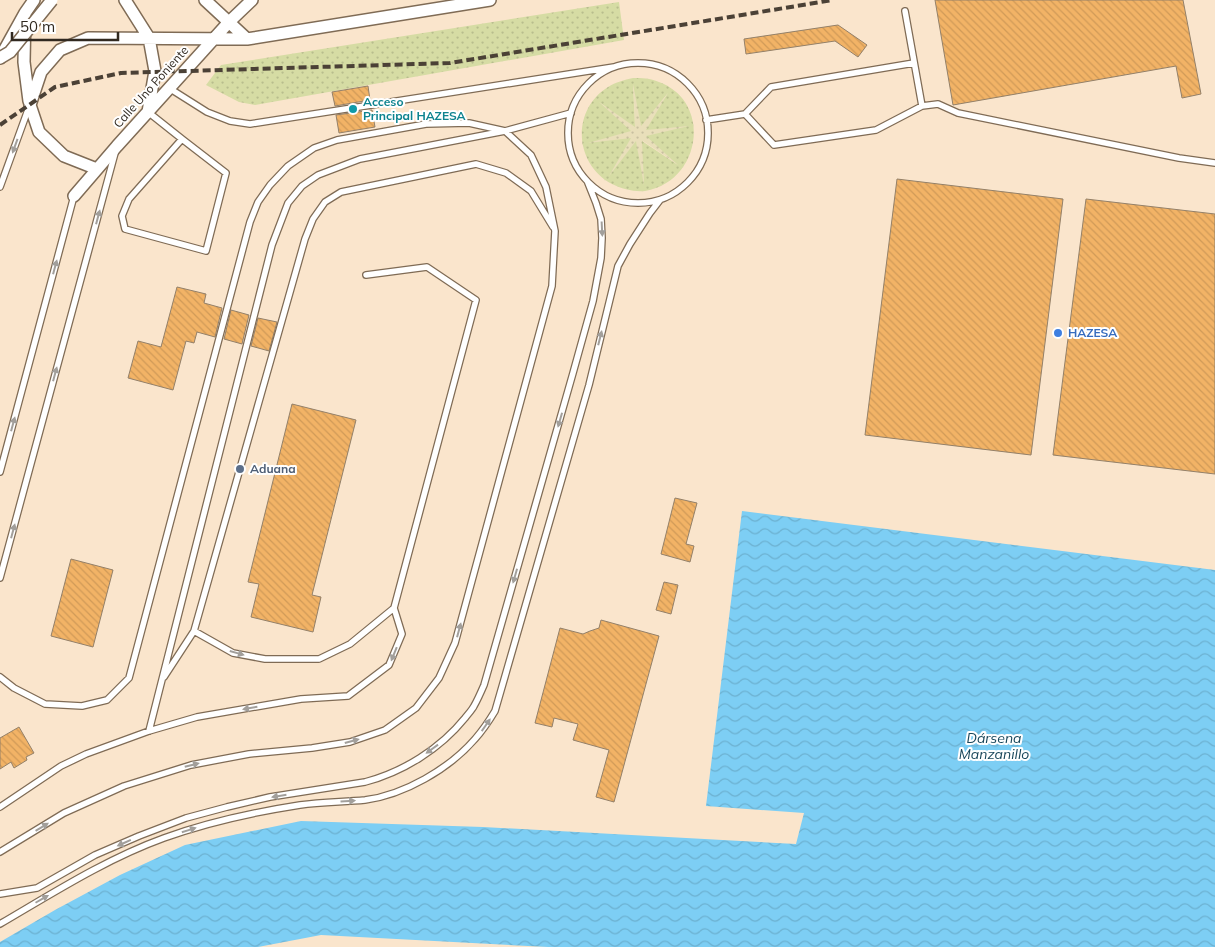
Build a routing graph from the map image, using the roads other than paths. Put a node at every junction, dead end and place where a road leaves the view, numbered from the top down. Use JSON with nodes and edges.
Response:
{"nodes":[{"id":1,"x":34,"y":0,"type":"edge"},
{"id":2,"x":52,"y":0,"type":"edge"},
{"id":3,"x":125,"y":0,"type":"edge"},
{"id":4,"x":205,"y":0,"type":"edge"},
{"id":5,"x":252,"y":0,"type":"edge"},
{"id":6,"x":488,"y":0,"type":"edge"},
{"id":7,"x":905,"y":11,"type":"dead end"},
{"id":8,"x":25,"y":13,"type":"junction"},
{"id":9,"x":229,"y":22,"type":"junction"},
{"id":10,"x":149,"y":38,"type":"junction"},
{"id":11,"x":214,"y":38,"type":"junction"},
{"id":12,"x":247,"y":39,"type":"junction"},
{"id":13,"x":3,"y":56,"type":"edge"},
{"id":14,"x":914,"y":63,"type":"junction"},
{"id":15,"x":0,"y":64,"type":"edge"},
{"id":16,"x":614,"y":67,"type":"junction"},
{"id":17,"x":169,"y":88,"type":"junction"},
{"id":18,"x":30,"y":105,"type":"junction"},
{"id":19,"x":922,"y":106,"type":"junction"},
{"id":20,"x":148,"y":112,"type":"junction"},
{"id":21,"x":571,"y":113,"type":"junction"},
{"id":22,"x":745,"y":114,"type":"junction"},
{"id":23,"x":706,"y":120,"type":"junction"},
{"id":24,"x":505,"y":131,"type":"junction"},
{"id":25,"x":182,"y":139,"type":"junction"},
{"id":26,"x":117,"y":146,"type":"junction"},
{"id":27,"x":1215,"y":163,"type":"edge"},
{"id":28,"x":97,"y":169,"type":"junction"},
{"id":29,"x":588,"y":183,"type":"junction"},
{"id":30,"x":0,"y":187,"type":"edge"},
{"id":31,"x":74,"y":196,"type":"joint"},
{"id":32,"x":660,"y":200,"type":"junction"},
{"id":33,"x":555,"y":231,"type":"junction"},
{"id":34,"x":366,"y":275,"type":"dead end"},
{"id":35,"x":0,"y":472,"type":"edge"},
{"id":36,"x":0,"y":578,"type":"edge"},
{"id":37,"x":394,"y":608,"type":"junction"},
{"id":38,"x":194,"y":631,"type":"junction"},
{"id":39,"x":0,"y":677,"type":"edge"},
{"id":40,"x":161,"y":682,"type":"junction"},
{"id":41,"x":149,"y":731,"type":"junction"},
{"id":42,"x":0,"y":807,"type":"edge"},
{"id":43,"x":0,"y":852,"type":"edge"},
{"id":44,"x":0,"y":894,"type":"edge"},
{"id":45,"x":0,"y":924,"type":"edge"}],
"edges":[{"from":1,"to":8,"type":"street"},
{"from":2,"to":13,"type":"street","bridge":true},
{"from":3,"to":10,"type":"street"},
{"from":4,"to":9,"type":"street"},
{"from":5,"to":9,"type":"street","name":"Calle Uno Poniente"},
{"from":6,"to":12,"type":"street"},
{"from":7,"to":14,"type":"lane"},
{"from":8,"to":13,"type":"street"},
{"from":8,"to":18,"type":"street"},
{"from":9,"to":11,"type":"street","name":"Calle Uno Poniente"},
{"from":9,"to":12,"type":"street"},
{"from":10,"to":11,"type":"street"},
{"from":10,"to":18,"type":"street"},
{"from":10,"to":20,"type":"street"},
{"from":11,"to":12,"type":"street"},
{"from":11,"to":17,"type":"street","name":"Calle Uno Poniente"},
{"from":13,"to":15,"type":"street","bridge":true},
{"from":14,"to":19,"type":"lane"},
{"from":14,"to":22,"type":"lane"},
{"from":16,"to":17,"type":"lane"},
{"from":16,"to":21,"type":"lane"},
{"from":16,"to":23,"type":"lane"},
{"from":17,"to":20,"type":"street","name":"Calle Uno Poniente"},
{"from":18,"to":28,"type":"street"},
{"from":18,"to":30,"type":"lane","one_way":true},
{"from":19,"to":22,"type":"lane"},
{"from":19,"to":27,"type":"lane"},
{"from":20,"to":25,"type":"lane"},
{"from":20,"to":26,"type":"street","name":"Calle Uno Poniente"},
{"from":21,"to":24,"type":"lane"},
{"from":21,"to":29,"type":"lane"},
{"from":22,"to":23,"type":"lane"},
{"from":23,"to":32,"type":"lane"},
{"from":24,"to":33,"type":"lane"},
{"from":24,"to":39,"type":"lane"},
{"from":24,"to":40,"type":"lane"},
{"from":25,"to":25,"type":"lane"},
{"from":26,"to":28,"type":"street","name":"Calle Uno Poniente"},
{"from":36,"to":26,"type":"lane","one_way":true},
{"from":28,"to":31,"type":"street","name":"Calle Uno Poniente"},
{"from":29,"to":32,"type":"lane"},
{"from":29,"to":44,"type":"lane","one_way":true},
{"from":35,"to":31,"type":"lane","one_way":true},
{"from":45,"to":32,"type":"lane","one_way":true},
{"from":33,"to":38,"type":"lane"},
{"from":43,"to":33,"type":"lane","one_way":true},
{"from":34,"to":37,"type":"lane"},
{"from":38,"to":37,"type":"lane","one_way":true},
{"from":37,"to":41,"type":"lane","one_way":true},
{"from":38,"to":40,"type":"lane"},
{"from":40,"to":41,"type":"lane"},
{"from":41,"to":42,"type":"lane"}]}
